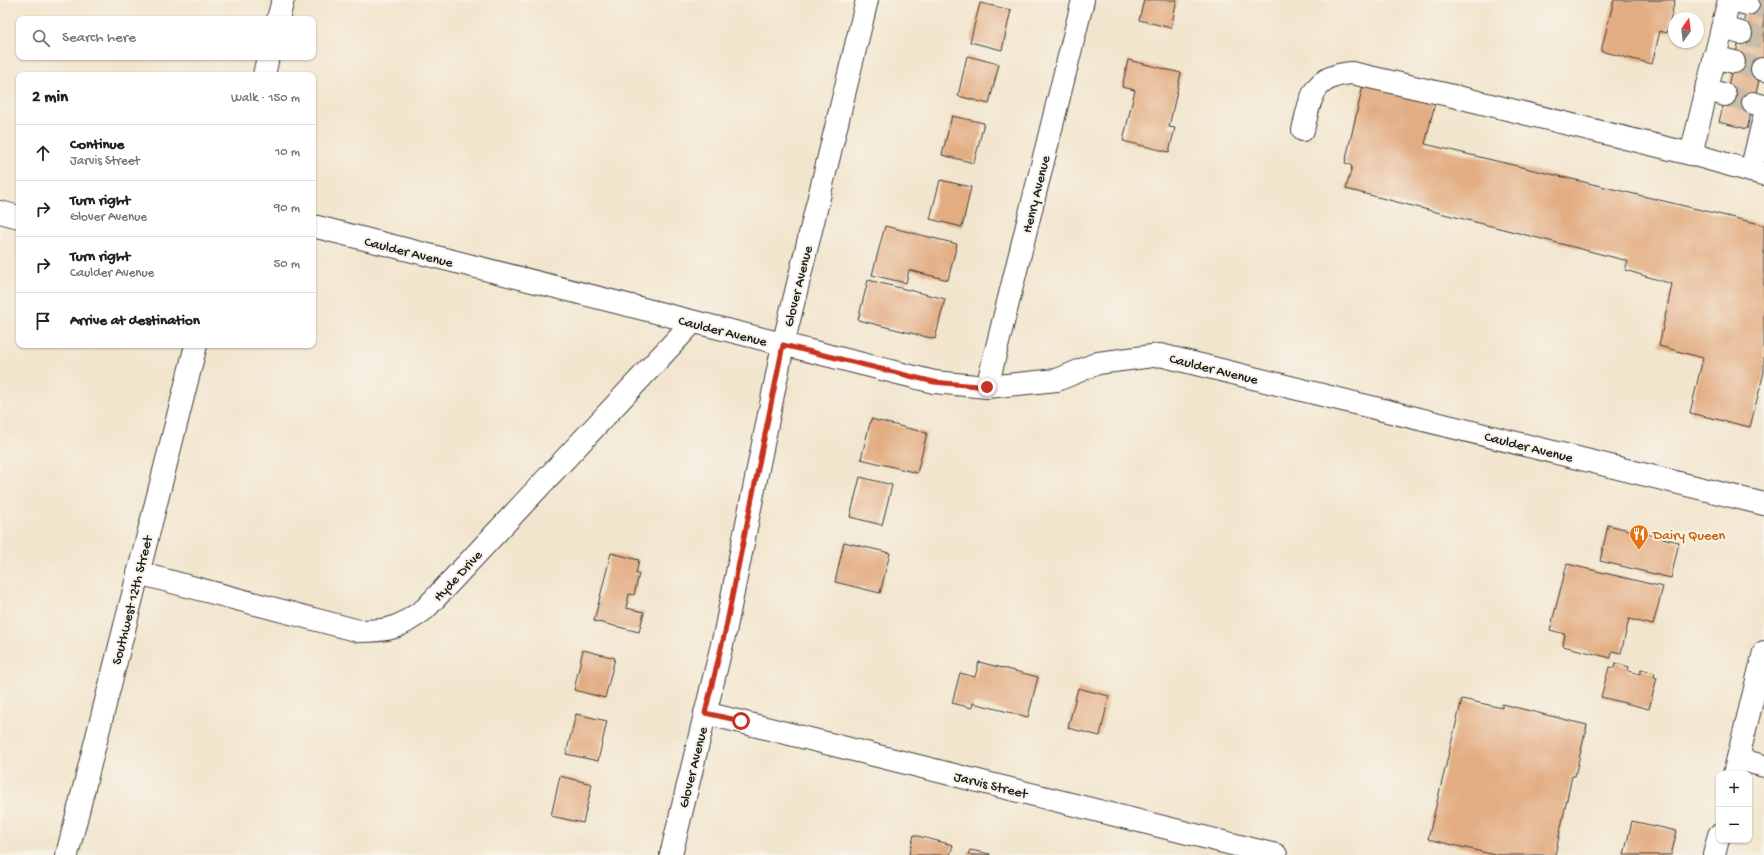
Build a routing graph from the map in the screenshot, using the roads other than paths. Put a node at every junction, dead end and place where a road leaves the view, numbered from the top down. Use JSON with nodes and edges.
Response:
{"nodes":[{"id":1,"x":283,"y":0,"type":"edge"},
{"id":2,"x":867,"y":0,"type":"edge"},
{"id":3,"x":1083,"y":0,"type":"edge"},
{"id":4,"x":1736,"y":1,"type":"edge"},
{"id":5,"x":279,"y":16,"type":"edge"},
{"id":6,"x":267,"y":60,"type":"edge"},
{"id":7,"x":265,"y":72,"type":"edge"},
{"id":8,"x":1760,"y":109,"type":"edge"},
{"id":9,"x":1302,"y":130,"type":"dead end"},
{"id":10,"x":1691,"y":154,"type":"junction"},
{"id":11,"x":1757,"y":172,"type":"edge"},
{"id":12,"x":0,"y":212,"type":"edge"},
{"id":13,"x":16,"y":216,"type":"edge"},
{"id":14,"x":316,"y":227,"type":"edge"},
{"id":15,"x":694,"y":322,"type":"junction"},
{"id":16,"x":783,"y":345,"type":"junction"},
{"id":17,"x":195,"y":348,"type":"edge"},
{"id":18,"x":987,"y":387,"type":"junction"},
{"id":19,"x":1764,"y":504,"type":"edge"},
{"id":20,"x":138,"y":573,"type":"junction"},
{"id":21,"x":1764,"y":652,"type":"edge"},
{"id":22,"x":705,"y":713,"type":"junction"},
{"id":23,"x":1764,"y":766,"type":"edge"},
{"id":24,"x":1736,"y":767,"type":"edge"},
{"id":25,"x":1717,"y":843,"type":"edge"},
{"id":26,"x":67,"y":855,"type":"edge"},
{"id":27,"x":671,"y":855,"type":"edge"},
{"id":28,"x":1276,"y":855,"type":"edge"},
{"id":29,"x":1714,"y":855,"type":"edge"}],
"edges":[{"from":1,"to":5,"type":"street"},
{"from":2,"to":16,"type":"street","name":"Glover Avenue"},
{"from":3,"to":18,"type":"street","name":"Henry Avenue"},
{"from":4,"to":10,"type":"street"},
{"from":6,"to":7,"type":"street"},
{"from":8,"to":11,"type":"street"},
{"from":9,"to":10,"type":"street"},
{"from":10,"to":11,"type":"street"},
{"from":12,"to":13,"type":"street"},
{"from":14,"to":15,"type":"street","name":"Caulder Avenue"},
{"from":15,"to":16,"type":"street","name":"Caulder Avenue"},
{"from":15,"to":20,"type":"street","name":"Hyde Drive"},
{"from":16,"to":18,"type":"street","name":"Caulder Avenue"},
{"from":16,"to":22,"type":"street","name":"Glover Avenue"},
{"from":17,"to":20,"type":"street","name":"Southwest 12th Street"},
{"from":18,"to":19,"type":"street","name":"Caulder Avenue"},
{"from":20,"to":26,"type":"street","name":"Southwest 12th Street"},
{"from":21,"to":24,"type":"street"},
{"from":22,"to":27,"type":"street","name":"Glover Avenue"},
{"from":22,"to":28,"type":"street","name":"Jarvis Street"},
{"from":23,"to":24,"type":"street"},
{"from":25,"to":29,"type":"street"}]}
